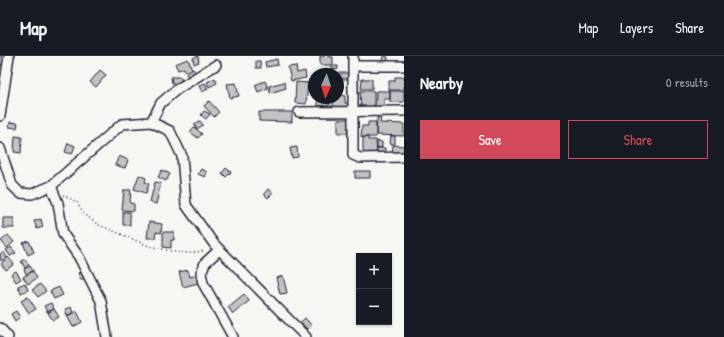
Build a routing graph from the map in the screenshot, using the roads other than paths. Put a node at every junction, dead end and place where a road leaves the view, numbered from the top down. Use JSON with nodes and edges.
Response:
{"nodes":[{"id":1,"x":9,"y":56,"type":"edge"},
{"id":2,"x":353,"y":56,"type":"edge"},
{"id":3,"x":216,"y":65,"type":"dead end"},
{"id":4,"x":353,"y":66,"type":"junction"},
{"id":5,"x":404,"y":66,"type":"edge"},
{"id":6,"x":352,"y":111,"type":"junction"},
{"id":7,"x":404,"y":111,"type":"edge"},
{"id":8,"x":299,"y":112,"type":"dead end"},
{"id":9,"x":0,"y":116,"type":"edge"},
{"id":10,"x":151,"y":122,"type":"junction"},
{"id":11,"x":0,"y":148,"type":"edge"},
{"id":12,"x":404,"y":157,"type":"edge"},
{"id":13,"x":53,"y":190,"type":"junction"},
{"id":14,"x":217,"y":247,"type":"junction"},
{"id":15,"x":0,"y":328,"type":"edge"},
{"id":16,"x":8,"y":337,"type":"edge"},
{"id":17,"x":108,"y":337,"type":"edge"},
{"id":18,"x":233,"y":337,"type":"edge"},
{"id":19,"x":306,"y":337,"type":"edge"}],
"edges":[{"from":1,"to":9,"type":"street"},
{"from":2,"to":4,"type":"street"},
{"from":3,"to":10,"type":"street"},
{"from":4,"to":5,"type":"street"},
{"from":4,"to":6,"type":"street"},
{"from":6,"to":7,"type":"street"},
{"from":6,"to":8,"type":"street"},
{"from":6,"to":12,"type":"street"},
{"from":10,"to":13,"type":"street"},
{"from":10,"to":14,"type":"street"},
{"from":11,"to":13,"type":"street"},
{"from":13,"to":17,"type":"street"},
{"from":14,"to":18,"type":"street"},
{"from":14,"to":19,"type":"street"},
{"from":15,"to":16,"type":"street"}]}
